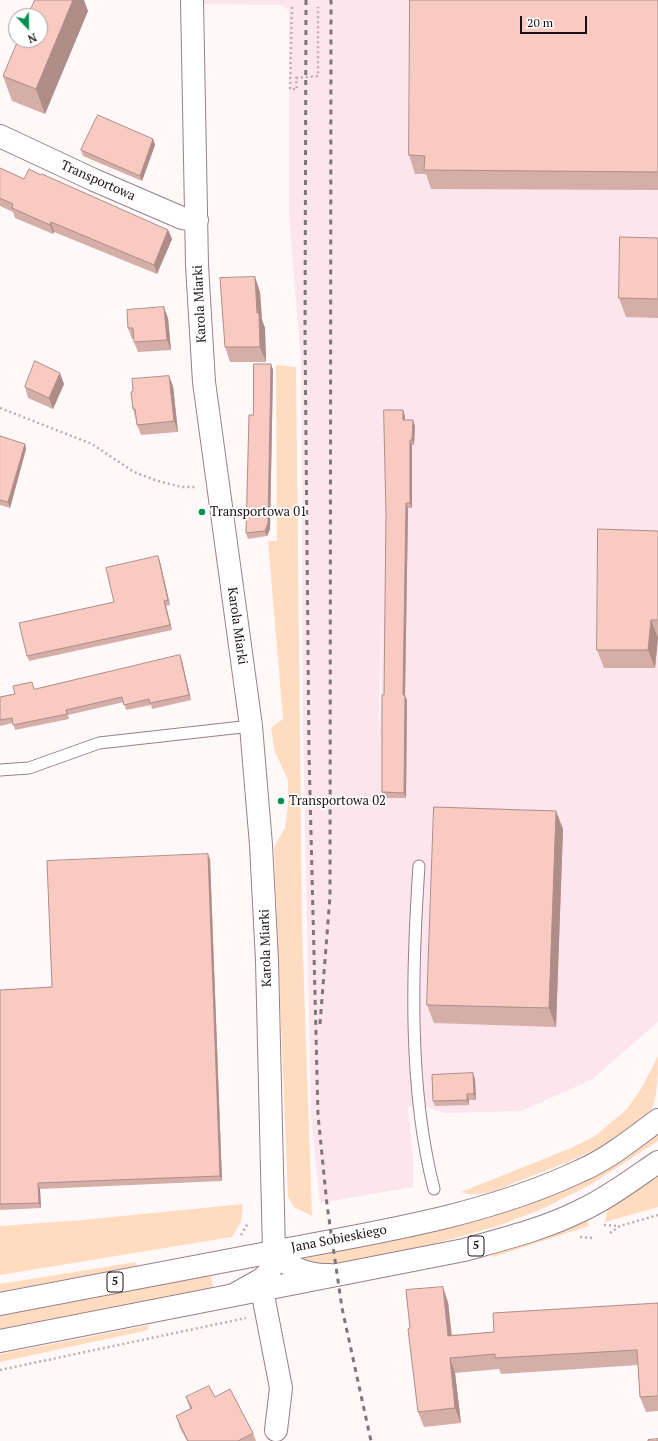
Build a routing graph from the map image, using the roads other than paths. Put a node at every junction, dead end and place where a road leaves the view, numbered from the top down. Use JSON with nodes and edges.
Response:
{"nodes":[{"id":1,"x":192,"y":0,"type":"edge"},
{"id":2,"x":0,"y":136,"type":"edge"},
{"id":3,"x":197,"y":220,"type":"junction"},
{"id":4,"x":251,"y":726,"type":"junction"},
{"id":5,"x":0,"y":770,"type":"edge"},
{"id":6,"x":419,"y":866,"type":"dead end"},
{"id":7,"x":658,"y":1120,"type":"edge"},
{"id":8,"x":658,"y":1162,"type":"edge"},
{"id":9,"x":434,"y":1189,"type":"dead end"},
{"id":10,"x":274,"y":1252,"type":"junction"},
{"id":11,"x":348,"y":1274,"type":"junction"},
{"id":12,"x":262,"y":1290,"type":"junction"},
{"id":13,"x":220,"y":1298,"type":"junction"},
{"id":14,"x":0,"y":1304,"type":"edge"},
{"id":15,"x":0,"y":1341,"type":"edge"},
{"id":16,"x":277,"y":1436,"type":"edge"}],
"edges":[{"from":1,"to":3,"type":"street","name":"Karola Miarki"},
{"from":2,"to":3,"type":"street","name":"Transportowa"},
{"from":3,"to":4,"type":"street","name":"Karola Miarki"},
{"from":4,"to":5,"type":"lane"},
{"from":4,"to":10,"type":"street","name":"Karola Miarki"},
{"from":6,"to":9,"type":"lane"},
{"from":7,"to":10,"type":"street","name":"Jana Sobieskiego","number":"5"},
{"from":8,"to":11,"type":"street","number":"5"},
{"from":10,"to":11,"type":"street"},
{"from":10,"to":13,"type":"street","name":"Karola Miarki"},
{"from":10,"to":14,"type":"street","name":"Jana Sobieskiego","number":"5"},
{"from":11,"to":12,"type":"street","number":"5"},
{"from":12,"to":13,"type":"street","number":"5"},
{"from":12,"to":16,"type":"street"},
{"from":13,"to":15,"type":"street","number":"5"}]}
